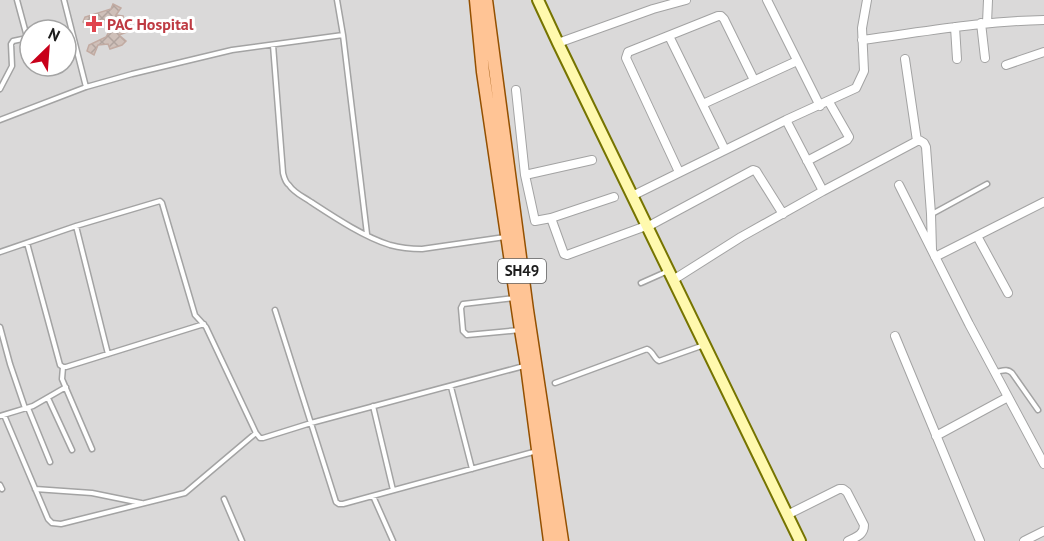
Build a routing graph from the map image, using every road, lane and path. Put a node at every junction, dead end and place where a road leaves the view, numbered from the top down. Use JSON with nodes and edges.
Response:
{"nodes":[{"id":1,"x":17,"y":0,"type":"edge"},
{"id":2,"x":64,"y":0,"type":"edge"},
{"id":3,"x":337,"y":0,"type":"edge"},
{"id":4,"x":476,"y":0,"type":"edge"},
{"id":5,"x":486,"y":0,"type":"edge"},
{"id":6,"x":538,"y":0,"type":"edge"},
{"id":7,"x":650,"y":0,"type":"edge"},
{"id":8,"x":686,"y":0,"type":"edge"},
{"id":9,"x":767,"y":0,"type":"edge"},
{"id":10,"x":867,"y":0,"type":"edge"},
{"id":11,"x":988,"y":0,"type":"edge"},
{"id":12,"x":653,"y":9,"type":"junction"},
{"id":13,"x":22,"y":18,"type":"edge"},
{"id":14,"x":1044,"y":20,"type":"edge"},
{"id":15,"x":984,"y":23,"type":"junction"},
{"id":16,"x":956,"y":27,"type":"junction"},
{"id":17,"x":343,"y":35,"type":"junction"},
{"id":18,"x":669,"y":36,"type":"junction"},
{"id":19,"x":18,"y":40,"type":"edge"},
{"id":20,"x":862,"y":40,"type":"junction"},
{"id":21,"x":558,"y":43,"type":"junction"},
{"id":22,"x":273,"y":45,"type":"junction"},
{"id":23,"x":1044,"y":52,"type":"edge"},
{"id":24,"x":986,"y":58,"type":"dead end"},
{"id":25,"x":905,"y":59,"type":"dead end"},
{"id":26,"x":957,"y":59,"type":"dead end"},
{"id":27,"x":797,"y":61,"type":"junction"},
{"id":28,"x":1006,"y":65,"type":"dead end"},
{"id":29,"x":754,"y":81,"type":"junction"},
{"id":30,"x":86,"y":87,"type":"junction"},
{"id":31,"x":0,"y":89,"type":"edge"},
{"id":32,"x":516,"y":90,"type":"dead end"},
{"id":33,"x":829,"y":102,"type":"junction"},
{"id":34,"x":703,"y":104,"type":"junction"},
{"id":35,"x":820,"y":106,"type":"junction"},
{"id":36,"x":0,"y":120,"type":"edge"},
{"id":37,"x":786,"y":120,"type":"junction"},
{"id":38,"x":520,"y":131,"type":"junction"},
{"id":39,"x":504,"y":135,"type":"junction"},
{"id":40,"x":917,"y":141,"type":"junction"},
{"id":41,"x":724,"y":150,"type":"junction"},
{"id":42,"x":592,"y":160,"type":"dead end"},
{"id":43,"x":807,"y":161,"type":"junction"},
{"id":44,"x":679,"y":172,"type":"junction"},
{"id":45,"x":525,"y":175,"type":"junction"},
{"id":46,"x":987,"y":184,"type":"dead end"},
{"id":47,"x":899,"y":185,"type":"dead end"},
{"id":48,"x":823,"y":191,"type":"junction"},
{"id":49,"x":632,"y":196,"type":"junction"},
{"id":50,"x":614,"y":197,"type":"dead end"},
{"id":51,"x":1044,"y":202,"type":"edge"},
{"id":52,"x":783,"y":214,"type":"junction"},
{"id":53,"x":932,"y":214,"type":"junction"},
{"id":54,"x":551,"y":218,"type":"junction"},
{"id":55,"x":76,"y":226,"type":"junction"},
{"id":56,"x":647,"y":227,"type":"junction"},
{"id":57,"x":367,"y":234,"type":"junction"},
{"id":58,"x":977,"y":236,"type":"junction"},
{"id":59,"x":508,"y":237,"type":"junction"},
{"id":60,"x":27,"y":243,"type":"junction"},
{"id":61,"x":0,"y":252,"type":"edge"},
{"id":62,"x":933,"y":254,"type":"junction"},
{"id":63,"x":670,"y":275,"type":"junction"},
{"id":64,"x":641,"y":284,"type":"dead end"},
{"id":65,"x":1008,"y":293,"type":"dead end"},
{"id":66,"x":516,"y":298,"type":"junction"},
{"id":67,"x":275,"y":310,"type":"dead end"},
{"id":68,"x":204,"y":324,"type":"junction"},
{"id":69,"x":0,"y":327,"type":"edge"},
{"id":70,"x":521,"y":330,"type":"junction"},
{"id":71,"x":895,"y":336,"type":"dead end"},
{"id":72,"x":704,"y":345,"type":"junction"},
{"id":73,"x":108,"y":354,"type":"junction"},
{"id":74,"x":527,"y":366,"type":"junction"},
{"id":75,"x":63,"y":367,"type":"junction"},
{"id":76,"x":994,"y":373,"type":"junction"},
{"id":77,"x":555,"y":383,"type":"dead end"},
{"id":78,"x":66,"y":387,"type":"junction"},
{"id":79,"x":451,"y":387,"type":"junction"},
{"id":80,"x":1008,"y":397,"type":"junction"},
{"id":81,"x":48,"y":398,"type":"junction"},
{"id":82,"x":373,"y":406,"type":"junction"},
{"id":83,"x":26,"y":408,"type":"junction"},
{"id":84,"x":1038,"y":410,"type":"dead end"},
{"id":85,"x":2,"y":415,"type":"edge"},
{"id":86,"x":311,"y":423,"type":"junction"},
{"id":87,"x":256,"y":433,"type":"junction"},
{"id":88,"x":936,"y":436,"type":"junction"},
{"id":89,"x":92,"y":449,"type":"dead end"},
{"id":90,"x":72,"y":450,"type":"dead end"},
{"id":91,"x":538,"y":451,"type":"junction"},
{"id":92,"x":50,"y":462,"type":"dead end"},
{"id":93,"x":1044,"y":464,"type":"edge"},
{"id":94,"x":472,"y":469,"type":"junction"},
{"id":95,"x":35,"y":489,"type":"junction"},
{"id":96,"x":393,"y":490,"type":"junction"},
{"id":97,"x":374,"y":496,"type":"junction"},
{"id":98,"x":224,"y":499,"type":"dead end"},
{"id":99,"x":144,"y":504,"type":"junction"},
{"id":100,"x":787,"y":515,"type":"junction"},
{"id":101,"x":1044,"y":531,"type":"edge"},
{"id":102,"x":242,"y":541,"type":"edge"},
{"id":103,"x":393,"y":541,"type":"edge"},
{"id":104,"x":550,"y":541,"type":"edge"},
{"id":105,"x":562,"y":541,"type":"edge"},
{"id":106,"x":800,"y":541,"type":"edge"},
{"id":107,"x":848,"y":541,"type":"edge"},
{"id":108,"x":980,"y":541,"type":"edge"},
{"id":109,"x":1024,"y":541,"type":"edge"}],
"edges":[{"from":1,"to":13,"type":"lane"},
{"from":2,"to":30,"type":"lane"},
{"from":3,"to":17,"type":"lane"},
{"from":4,"to":59,"type":"main road","number":"SH49"},
{"from":5,"to":39,"type":"main road","number":"SH49"},
{"from":6,"to":21,"type":"street"},
{"from":7,"to":12,"type":"street"},
{"from":8,"to":12,"type":"street"},
{"from":9,"to":27,"type":"street"},
{"from":10,"to":20,"type":"street"},
{"from":11,"to":15,"type":"street"},
{"from":12,"to":21,"type":"street"},
{"from":14,"to":15,"type":"street"},
{"from":15,"to":16,"type":"street"},
{"from":15,"to":24,"type":"street"},
{"from":16,"to":20,"type":"street"},
{"from":16,"to":26,"type":"street"},
{"from":17,"to":22,"type":"lane"},
{"from":17,"to":57,"type":"lane"},
{"from":18,"to":29,"type":"street"},
{"from":18,"to":34,"type":"street"},
{"from":18,"to":44,"type":"street"},
{"from":19,"to":31,"type":"lane"},
{"from":20,"to":33,"type":"street"},
{"from":21,"to":49,"type":"street"},
{"from":22,"to":30,"type":"lane"},
{"from":22,"to":57,"type":"lane"},
{"from":23,"to":28,"type":"street"},
{"from":25,"to":40,"type":"street"},
{"from":27,"to":29,"type":"street"},
{"from":27,"to":35,"type":"street"},
{"from":29,"to":34,"type":"street"},
{"from":30,"to":36,"type":"lane"},
{"from":32,"to":38,"type":"street"},
{"from":33,"to":35,"type":"street"},
{"from":33,"to":43,"type":"street"},
{"from":34,"to":41,"type":"street"},
{"from":35,"to":37,"type":"street"},
{"from":37,"to":41,"type":"street"},
{"from":37,"to":43,"type":"street"},
{"from":38,"to":39,"type":"street"},
{"from":38,"to":45,"type":"street"},
{"from":39,"to":105,"type":"main road","number":"SH49"},
{"from":40,"to":48,"type":"street"},
{"from":40,"to":53,"type":"street"},
{"from":41,"to":44,"type":"street"},
{"from":42,"to":45,"type":"street"},
{"from":43,"to":48,"type":"street"},
{"from":44,"to":49,"type":"street"},
{"from":45,"to":54,"type":"street"},
{"from":46,"to":53,"type":"lane"},
{"from":47,"to":62,"type":"street"},
{"from":48,"to":52,"type":"street"},
{"from":49,"to":56,"type":"street"},
{"from":50,"to":54,"type":"street"},
{"from":51,"to":58,"type":"street"},
{"from":52,"to":56,"type":"street"},
{"from":52,"to":63,"type":"street"},
{"from":53,"to":62,"type":"street"},
{"from":54,"to":56,"type":"street"},
{"from":55,"to":60,"type":"lane"},
{"from":55,"to":68,"type":"lane"},
{"from":55,"to":73,"type":"lane"},
{"from":56,"to":63,"type":"street"},
{"from":57,"to":59,"type":"lane"},
{"from":58,"to":62,"type":"street"},
{"from":58,"to":65,"type":"street"},
{"from":59,"to":66,"type":"main road","number":"SH49"},
{"from":60,"to":61,"type":"lane"},
{"from":60,"to":75,"type":"lane"},
{"from":62,"to":76,"type":"street"},
{"from":63,"to":64,"type":"lane"},
{"from":63,"to":72,"type":"street"},
{"from":66,"to":70,"type":"main road","number":"SH49"},
{"from":66,"to":70,"type":"lane"},
{"from":67,"to":86,"type":"lane"},
{"from":68,"to":73,"type":"lane"},
{"from":68,"to":87,"type":"lane"},
{"from":69,"to":83,"type":"lane"},
{"from":70,"to":74,"type":"main road","number":"SH49"},
{"from":71,"to":88,"type":"street"},
{"from":72,"to":77,"type":"lane"},
{"from":72,"to":100,"type":"street"},
{"from":73,"to":75,"type":"lane"},
{"from":74,"to":79,"type":"lane"},
{"from":74,"to":91,"type":"main road","number":"SH49"},
{"from":75,"to":78,"type":"lane"},
{"from":76,"to":80,"type":"street"},
{"from":76,"to":84,"type":"lane"},
{"from":78,"to":81,"type":"lane"},
{"from":78,"to":89,"type":"lane"},
{"from":79,"to":82,"type":"lane"},
{"from":79,"to":94,"type":"lane"},
{"from":80,"to":88,"type":"street"},
{"from":80,"to":93,"type":"street"},
{"from":81,"to":83,"type":"lane"},
{"from":81,"to":90,"type":"lane"},
{"from":82,"to":86,"type":"lane"},
{"from":82,"to":96,"type":"lane"},
{"from":83,"to":85,"type":"lane"},
{"from":83,"to":92,"type":"lane"},
{"from":85,"to":95,"type":"lane"},
{"from":86,"to":87,"type":"lane"},
{"from":86,"to":97,"type":"lane"},
{"from":87,"to":99,"type":"lane"},
{"from":88,"to":108,"type":"street"},
{"from":91,"to":94,"type":"lane"},
{"from":91,"to":104,"type":"main road","number":"SH49"},
{"from":94,"to":96,"type":"lane"},
{"from":95,"to":99,"type":"lane"},
{"from":95,"to":99,"type":"lane"},
{"from":96,"to":97,"type":"lane"},
{"from":97,"to":103,"type":"lane"},
{"from":98,"to":102,"type":"lane"},
{"from":100,"to":106,"type":"street"},
{"from":100,"to":107,"type":"street"},
{"from":101,"to":109,"type":"street"}]}
